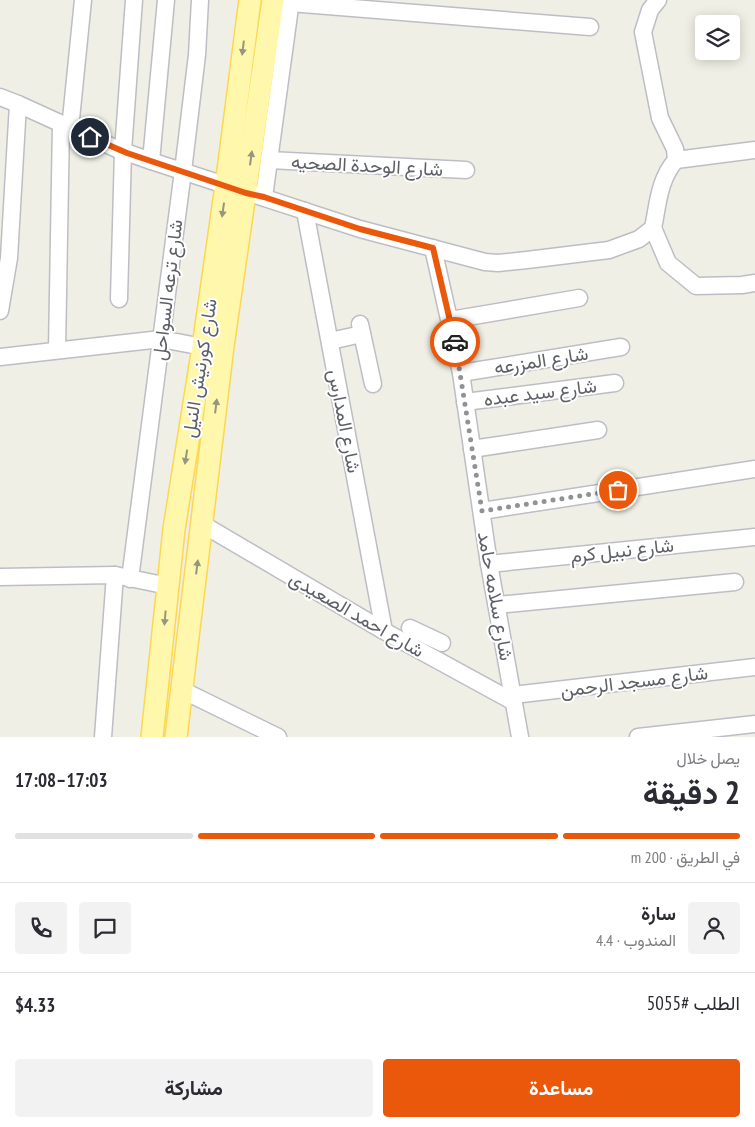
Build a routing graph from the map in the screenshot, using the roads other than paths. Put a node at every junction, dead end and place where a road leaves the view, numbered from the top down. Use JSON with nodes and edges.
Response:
{"nodes":[{"id":1,"x":83,"y":0,"type":"edge"},
{"id":2,"x":134,"y":0,"type":"edge"},
{"id":3,"x":166,"y":0,"type":"edge"},
{"id":4,"x":200,"y":0,"type":"edge"},
{"id":5,"x":250,"y":0,"type":"edge"},
{"id":6,"x":658,"y":0,"type":"edge"},
{"id":7,"x":284,"y":1,"type":"edge"},
{"id":8,"x":590,"y":27,"type":"dead end"},
{"id":9,"x":0,"y":97,"type":"edge"},
{"id":10,"x":18,"y":104,"type":"junction"},
{"id":11,"x":66,"y":126,"type":"junction"},
{"id":12,"x":755,"y":150,"type":"edge"},
{"id":13,"x":122,"y":151,"type":"junction"},
{"id":14,"x":269,"y":160,"type":"junction"},
{"id":15,"x":676,"y":160,"type":"junction"},
{"id":16,"x":151,"y":161,"type":"junction"},
{"id":17,"x":466,"y":170,"type":"dead end"},
{"id":18,"x":183,"y":171,"type":"junction"},
{"id":19,"x":245,"y":192,"type":"junction"},
{"id":20,"x":305,"y":211,"type":"junction"},
{"id":21,"x":653,"y":228,"type":"junction"},
{"id":22,"x":433,"y":248,"type":"junction"},
{"id":23,"x":755,"y":283,"type":"edge"},
{"id":24,"x":579,"y":298,"type":"dead end"},
{"id":25,"x":119,"y":299,"type":"dead end"},
{"id":26,"x":0,"y":312,"type":"edge"},
{"id":27,"x":450,"y":320,"type":"junction"},
{"id":28,"x":161,"y":339,"type":"junction"},
{"id":29,"x":330,"y":341,"type":"junction"},
{"id":30,"x":203,"y":347,"type":"junction"},
{"id":31,"x":621,"y":347,"type":"dead end"},
{"id":32,"x":57,"y":350,"type":"junction"},
{"id":33,"x":0,"y":357,"type":"edge"},
{"id":34,"x":461,"y":373,"type":"junction"},
{"id":35,"x":615,"y":383,"type":"dead end"},
{"id":36,"x":373,"y":384,"type":"dead end"},
{"id":37,"x":465,"y":402,"type":"junction"},
{"id":38,"x":598,"y":430,"type":"dead end"},
{"id":39,"x":472,"y":449,"type":"junction"},
{"id":40,"x":755,"y":469,"type":"edge"},
{"id":41,"x":482,"y":511,"type":"junction"},
{"id":42,"x":202,"y":524,"type":"junction"},
{"id":43,"x":755,"y":537,"type":"edge"},
{"id":44,"x":489,"y":564,"type":"junction"},
{"id":45,"x":0,"y":577,"type":"edge"},
{"id":46,"x":123,"y":577,"type":"junction"},
{"id":47,"x":735,"y":582,"type":"dead end"},
{"id":48,"x":168,"y":586,"type":"junction"},
{"id":49,"x":497,"y":605,"type":"junction"},
{"id":50,"x":384,"y":631,"type":"junction"},
{"id":51,"x":415,"y":636,"type":"junction"},
{"id":52,"x":442,"y":643,"type":"dead end"},
{"id":53,"x":755,"y":667,"type":"edge"},
{"id":54,"x":182,"y":690,"type":"junction"},
{"id":55,"x":513,"y":699,"type":"junction"},
{"id":56,"x":755,"y":724,"type":"edge"},
{"id":57,"x":102,"y":737,"type":"edge"},
{"id":58,"x":152,"y":737,"type":"edge"},
{"id":59,"x":176,"y":737,"type":"edge"},
{"id":60,"x":278,"y":737,"type":"edge"},
{"id":61,"x":520,"y":737,"type":"edge"},
{"id":62,"x":638,"y":737,"type":"edge"}],
"edges":[{"from":1,"to":11,"type":"street"},
{"from":2,"to":13,"type":"street"},
{"from":3,"to":16,"type":"street"},
{"from":4,"to":18,"type":"street","name":"شارع ترعه السواحل"},
{"from":5,"to":19,"type":"main road","name":"شارع كورنيش النيل","one_way":true},
{"from":6,"to":15,"type":"street"},
{"from":7,"to":8,"type":"street"},
{"from":7,"to":14,"type":"street"},
{"from":19,"to":7,"type":"main road","name":"شارع كورنيش النيل","one_way":true},
{"from":9,"to":10,"type":"street"},
{"from":10,"to":11,"type":"street"},
{"from":10,"to":26,"type":"street"},
{"from":11,"to":13,"type":"street"},
{"from":11,"to":32,"type":"street"},
{"from":12,"to":15,"type":"street"},
{"from":13,"to":16,"type":"street"},
{"from":13,"to":25,"type":"street"},
{"from":14,"to":17,"type":"street","name":"شارع الوحدة الصحيه"},
{"from":14,"to":19,"type":"street"},
{"from":15,"to":21,"type":"street"},
{"from":16,"to":18,"type":"street"},
{"from":18,"to":19,"type":"street"},
{"from":18,"to":28,"type":"street","name":"شارع ترعه السواحل"},
{"from":19,"to":20,"type":"street"},
{"from":19,"to":30,"type":"main road","name":"شارع كورنيش النيل","one_way":true},
{"from":42,"to":19,"type":"main road","name":"شارع كورنيش النيل","one_way":true},
{"from":20,"to":22,"type":"street"},
{"from":20,"to":29,"type":"street","name":"شارع المدارس"},
{"from":21,"to":22,"type":"street"},
{"from":21,"to":23,"type":"street"},
{"from":22,"to":27,"type":"street","name":"شارع سلامه حامد"},
{"from":24,"to":27,"type":"street"},
{"from":27,"to":34,"type":"street","name":"شارع سلامه حامد"},
{"from":28,"to":30,"type":"street"},
{"from":28,"to":32,"type":"street"},
{"from":28,"to":46,"type":"street","name":"شارع ترعه السواحل"},
{"from":29,"to":36,"type":"street"},
{"from":29,"to":50,"type":"street","name":"شارع المدارس"},
{"from":30,"to":48,"type":"main road","name":"شارع كورنيش النيل","one_way":true},
{"from":31,"to":34,"type":"street","name":"شارع المزرعه"},
{"from":32,"to":33,"type":"street"},
{"from":34,"to":37,"type":"street","name":"شارع سلامه حامد"},
{"from":35,"to":37,"type":"street","name":"شارع سيد عبده"},
{"from":37,"to":39,"type":"street","name":"شارع سلامه حامد"},
{"from":38,"to":39,"type":"street"},
{"from":39,"to":41,"type":"street","name":"شارع سلامه حامد"},
{"from":40,"to":41,"type":"street"},
{"from":41,"to":44,"type":"street","name":"شارع سلامه حامد"},
{"from":42,"to":50,"type":"street","name":"شارع احمد الصعيدى"},
{"from":54,"to":42,"type":"main road","name":"شارع كورنيش النيل","one_way":true},
{"from":43,"to":44,"type":"street","name":"شارع نبيل كرم"},
{"from":44,"to":49,"type":"street","name":"شارع سلامه حامد"},
{"from":45,"to":46,"type":"street"},
{"from":46,"to":48,"type":"street"},
{"from":46,"to":57,"type":"street","name":"شارع ترعه السواحل"},
{"from":47,"to":49,"type":"street"},
{"from":48,"to":58,"type":"main road","name":"شارع كورنيش النيل","one_way":true},
{"from":49,"to":55,"type":"street","name":"شارع سلامه حامد"},
{"from":50,"to":51,"type":"street","name":"شارع احمد الصعيدى"},
{"from":51,"to":52,"type":"street"},
{"from":51,"to":55,"type":"street","name":"شارع احمد الصعيدى"},
{"from":53,"to":55,"type":"street","name":"شارع مسجد الرحمن"},
{"from":54,"to":59,"type":"main road","name":"شارع كورنيش النيل"},
{"from":54,"to":60,"type":"street"},
{"from":55,"to":61,"type":"street","name":"شارع سلامه حامد"},
{"from":56,"to":62,"type":"street"}]}
